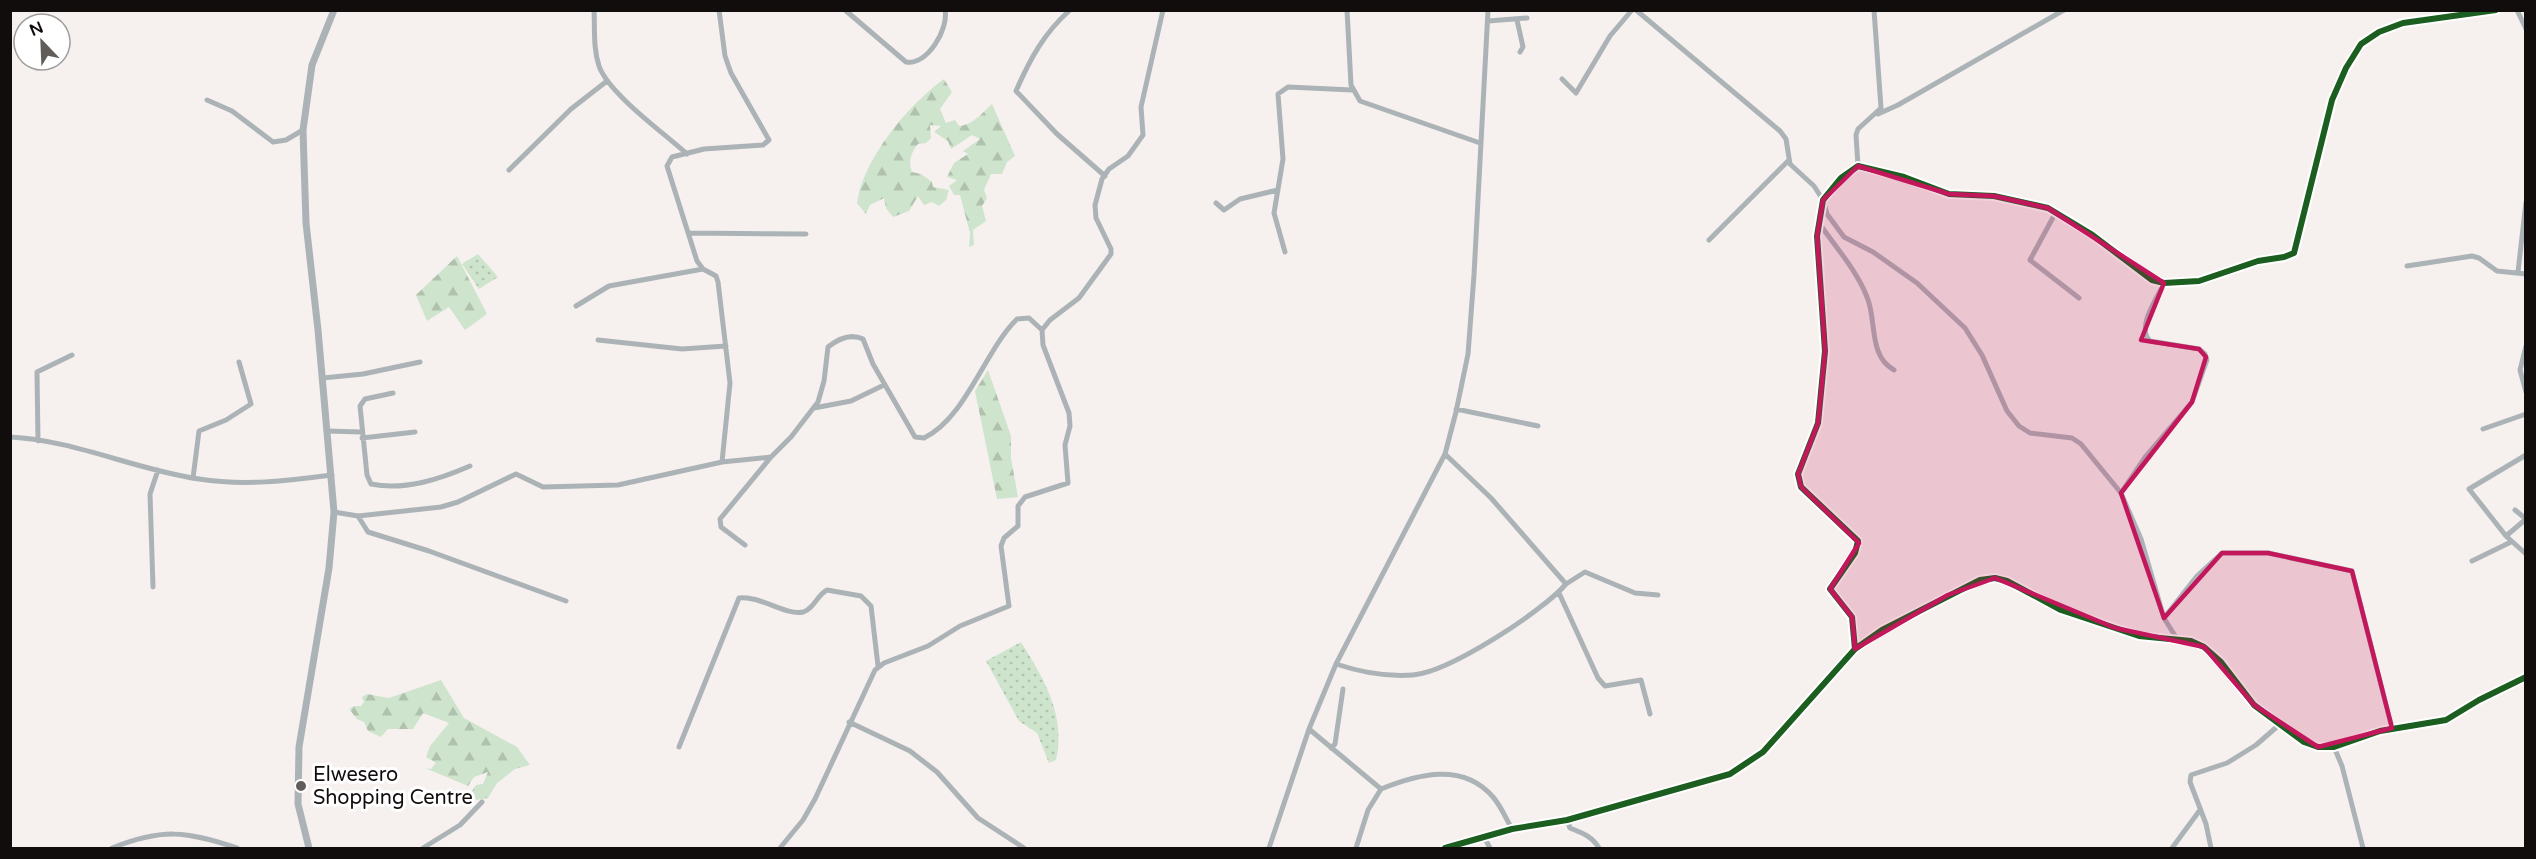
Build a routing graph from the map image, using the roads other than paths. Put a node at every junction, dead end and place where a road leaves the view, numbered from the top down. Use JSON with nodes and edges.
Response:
{"nodes":[{"id":1,"x":334,"y":10,"type":"edge"},
{"id":2,"x":594,"y":10,"type":"edge"},
{"id":3,"x":719,"y":10,"type":"edge"},
{"id":4,"x":845,"y":10,"type":"edge"},
{"id":5,"x":945,"y":10,"type":"edge"},
{"id":6,"x":1070,"y":10,"type":"edge"},
{"id":7,"x":1163,"y":10,"type":"edge"},
{"id":8,"x":1347,"y":10,"type":"edge"},
{"id":9,"x":1488,"y":10,"type":"edge"},
{"id":10,"x":1634,"y":10,"type":"edge"},
{"id":11,"x":1874,"y":10,"type":"edge"},
{"id":12,"x":2064,"y":10,"type":"edge"},
{"id":13,"x":2496,"y":10,"type":"edge"},
{"id":14,"x":2520,"y":13,"type":"edge"},
{"id":15,"x":1527,"y":18,"type":"dead end"},
{"id":16,"x":1517,"y":20,"type":"junction"},
{"id":17,"x":1488,"y":21,"type":"junction"},
{"id":18,"x":2526,"y":29,"type":"edge"},
{"id":19,"x":1520,"y":52,"type":"dead end"},
{"id":20,"x":1563,"y":79,"type":"dead end"},
{"id":21,"x":607,"y":81,"type":"junction"},
{"id":22,"x":1352,"y":90,"type":"junction"},
{"id":23,"x":207,"y":100,"type":"dead end"},
{"id":24,"x":1878,"y":114,"type":"junction"},
{"id":25,"x":303,"y":129,"type":"junction"},
{"id":26,"x":1480,"y":143,"type":"junction"},
{"id":27,"x":687,"y":154,"type":"junction"},
{"id":28,"x":1789,"y":160,"type":"junction"},
{"id":29,"x":1858,"y":166,"type":"junction"},
{"id":30,"x":509,"y":170,"type":"dead end"},
{"id":31,"x":1104,"y":176,"type":"junction"},
{"id":32,"x":1278,"y":190,"type":"junction"},
{"id":33,"x":1822,"y":200,"type":"junction"},
{"id":34,"x":2526,"y":202,"type":"edge"},
{"id":35,"x":1216,"y":203,"type":"dead end"},
{"id":36,"x":2056,"y":212,"type":"junction"},
{"id":37,"x":1819,"y":223,"type":"junction"},
{"id":38,"x":688,"y":233,"type":"junction"},
{"id":39,"x":806,"y":234,"type":"dead end"},
{"id":40,"x":1709,"y":240,"type":"dead end"},
{"id":41,"x":1285,"y":252,"type":"dead end"},
{"id":42,"x":2407,"y":266,"type":"dead end"},
{"id":43,"x":703,"y":269,"type":"junction"},
{"id":44,"x":2518,"y":272,"type":"junction"},
{"id":45,"x":2526,"y":274,"type":"edge"},
{"id":46,"x":2164,"y":284,"type":"junction"},
{"id":47,"x":2079,"y":298,"type":"dead end"},
{"id":48,"x":576,"y":306,"type":"dead end"},
{"id":49,"x":1042,"y":330,"type":"junction"},
{"id":50,"x":598,"y":340,"type":"dead end"},
{"id":51,"x":726,"y":346,"type":"junction"},
{"id":52,"x":2526,"y":346,"type":"edge"},
{"id":53,"x":72,"y":355,"type":"dead end"},
{"id":54,"x":239,"y":362,"type":"dead end"},
{"id":55,"x":420,"y":362,"type":"dead end"},
{"id":56,"x":1894,"y":370,"type":"dead end"},
{"id":57,"x":323,"y":378,"type":"junction"},
{"id":58,"x":884,"y":385,"type":"junction"},
{"id":59,"x":2526,"y":392,"type":"edge"},
{"id":60,"x":393,"y":393,"type":"dead end"},
{"id":61,"x":812,"y":409,"type":"junction"},
{"id":62,"x":1456,"y":410,"type":"junction"},
{"id":63,"x":2526,"y":414,"type":"edge"},
{"id":64,"x":1538,"y":426,"type":"dead end"},
{"id":65,"x":2483,"y":429,"type":"dead end"},
{"id":66,"x":327,"y":431,"type":"junction"},
{"id":67,"x":415,"y":432,"type":"dead end"},
{"id":68,"x":361,"y":435,"type":"junction"},
{"id":69,"x":10,"y":437,"type":"edge"},
{"id":70,"x":38,"y":441,"type":"junction"},
{"id":71,"x":1445,"y":454,"type":"junction"},
{"id":72,"x":2526,"y":455,"type":"edge"},
{"id":73,"x":771,"y":457,"type":"junction"},
{"id":74,"x":722,"y":462,"type":"junction"},
{"id":75,"x":470,"y":466,"type":"dead end"},
{"id":76,"x":158,"y":471,"type":"junction"},
{"id":77,"x":332,"y":475,"type":"junction"},
{"id":78,"x":194,"y":478,"type":"junction"},
{"id":79,"x":2121,"y":493,"type":"junction"},
{"id":80,"x":2515,"y":510,"type":"dead end"},
{"id":81,"x":334,"y":512,"type":"junction"},
{"id":82,"x":358,"y":516,"type":"junction"},
{"id":83,"x":2526,"y":519,"type":"edge"},
{"id":84,"x":2508,"y":539,"type":"junction"},
{"id":85,"x":745,"y":545,"type":"dead end"},
{"id":86,"x":2526,"y":554,"type":"edge"},
{"id":87,"x":2472,"y":561,"type":"dead end"},
{"id":88,"x":1566,"y":584,"type":"junction"},
{"id":89,"x":153,"y":587,"type":"dead end"},
{"id":90,"x":1559,"y":592,"type":"junction"},
{"id":91,"x":1658,"y":595,"type":"dead end"},
{"id":92,"x":566,"y":601,"type":"dead end"},
{"id":93,"x":2164,"y":618,"type":"junction"},
{"id":94,"x":2177,"y":639,"type":"junction"},
{"id":95,"x":1855,"y":649,"type":"junction"},
{"id":96,"x":1336,"y":664,"type":"junction"},
{"id":97,"x":878,"y":666,"type":"junction"},
{"id":98,"x":2526,"y":677,"type":"edge"},
{"id":99,"x":1342,"y":689,"type":"dead end"},
{"id":100,"x":1650,"y":714,"type":"dead end"},
{"id":101,"x":849,"y":722,"type":"junction"},
{"id":102,"x":2279,"y":725,"type":"junction"},
{"id":103,"x":2392,"y":728,"type":"junction"},
{"id":104,"x":1309,"y":729,"type":"junction"},
{"id":105,"x":679,"y":747,"type":"dead end"},
{"id":106,"x":2334,"y":747,"type":"junction"},
{"id":107,"x":1331,"y":748,"type":"junction"},
{"id":108,"x":1382,"y":789,"type":"junction"},
{"id":109,"x":483,"y":802,"type":"dead end"},
{"id":110,"x":2200,"y":810,"type":"junction"},
{"id":111,"x":1567,"y":820,"type":"junction"},
{"id":112,"x":1512,"y":829,"type":"junction"},
{"id":113,"x":1484,"y":837,"type":"junction"},
{"id":114,"x":309,"y":847,"type":"edge"},
{"id":115,"x":112,"y":849,"type":"edge"},
{"id":116,"x":237,"y":849,"type":"edge"},
{"id":117,"x":300,"y":849,"type":"edge"},
{"id":118,"x":423,"y":849,"type":"edge"},
{"id":119,"x":780,"y":849,"type":"edge"},
{"id":120,"x":1024,"y":849,"type":"edge"},
{"id":121,"x":1269,"y":849,"type":"edge"},
{"id":122,"x":1356,"y":849,"type":"edge"},
{"id":123,"x":1445,"y":849,"type":"edge"},
{"id":124,"x":1490,"y":849,"type":"edge"},
{"id":125,"x":1599,"y":849,"type":"edge"},
{"id":126,"x":2172,"y":849,"type":"edge"},
{"id":127,"x":2211,"y":849,"type":"edge"},
{"id":128,"x":2363,"y":849,"type":"edge"}],
"edges":[{"from":1,"to":25,"type":"street"},
{"from":2,"to":21,"type":"street"},
{"from":3,"to":27,"type":"street"},
{"from":4,"to":5,"type":"street"},
{"from":6,"to":31,"type":"street"},
{"from":7,"to":31,"type":"street"},
{"from":8,"to":22,"type":"street"},
{"from":9,"to":17,"type":"street"},
{"from":10,"to":20,"type":"street"},
{"from":10,"to":28,"type":"street"},
{"from":11,"to":24,"type":"street"},
{"from":12,"to":24,"type":"street"},
{"from":13,"to":46,"type":"street"},
{"from":14,"to":18,"type":"street"},
{"from":15,"to":16,"type":"street"},
{"from":16,"to":17,"type":"street"},
{"from":16,"to":19,"type":"street"},
{"from":17,"to":26,"type":"street"},
{"from":21,"to":27,"type":"street"},
{"from":21,"to":30,"type":"street"},
{"from":22,"to":26,"type":"street"},
{"from":22,"to":32,"type":"street"},
{"from":23,"to":25,"type":"street"},
{"from":24,"to":29,"type":"street"},
{"from":25,"to":57,"type":"street"},
{"from":26,"to":62,"type":"street"},
{"from":27,"to":38,"type":"street"},
{"from":28,"to":33,"type":"street"},
{"from":28,"to":40,"type":"street"},
{"from":29,"to":33,"type":"street"},
{"from":29,"to":36,"type":"street"},
{"from":31,"to":49,"type":"street"},
{"from":32,"to":35,"type":"street"},
{"from":32,"to":41,"type":"street"},
{"from":33,"to":37,"type":"street"},
{"from":33,"to":79,"type":"street"},
{"from":34,"to":44,"type":"street"},
{"from":36,"to":46,"type":"street"},
{"from":36,"to":47,"type":"street"},
{"from":37,"to":56,"type":"street"},
{"from":37,"to":95,"type":"street"},
{"from":38,"to":39,"type":"street"},
{"from":38,"to":43,"type":"street"},
{"from":42,"to":44,"type":"street"},
{"from":43,"to":48,"type":"street"},
{"from":43,"to":51,"type":"street"},
{"from":44,"to":45,"type":"street"},
{"from":46,"to":79,"type":"street"},
{"from":49,"to":58,"type":"street"},
{"from":49,"to":97,"type":"street"},
{"from":50,"to":51,"type":"street"},
{"from":51,"to":74,"type":"street"},
{"from":52,"to":59,"type":"street"},
{"from":53,"to":70,"type":"street"},
{"from":54,"to":78,"type":"street"},
{"from":55,"to":57,"type":"street"},
{"from":57,"to":66,"type":"street"},
{"from":58,"to":61,"type":"street"},
{"from":58,"to":61,"type":"street"},
{"from":60,"to":68,"type":"street"},
{"from":61,"to":73,"type":"street"},
{"from":62,"to":64,"type":"street"},
{"from":62,"to":71,"type":"street"},
{"from":63,"to":65,"type":"street"},
{"from":66,"to":68,"type":"street"},
{"from":66,"to":77,"type":"street"},
{"from":67,"to":68,"type":"street"},
{"from":68,"to":75,"type":"street"},
{"from":69,"to":70,"type":"street"},
{"from":70,"to":76,"type":"street"},
{"from":71,"to":88,"type":"street"},
{"from":71,"to":96,"type":"street"},
{"from":72,"to":84,"type":"street"},
{"from":73,"to":74,"type":"street"},
{"from":73,"to":85,"type":"street"},
{"from":74,"to":82,"type":"street"},
{"from":76,"to":78,"type":"street"},
{"from":76,"to":89,"type":"street"},
{"from":77,"to":78,"type":"street"},
{"from":77,"to":81,"type":"street"},
{"from":79,"to":93,"type":"street"},
{"from":80,"to":83,"type":"street"},
{"from":81,"to":82,"type":"street"},
{"from":81,"to":114,"type":"street"},
{"from":82,"to":92,"type":"street"},
{"from":83,"to":84,"type":"street"},
{"from":84,"to":86,"type":"street"},
{"from":84,"to":87,"type":"street"},
{"from":88,"to":90,"type":"street"},
{"from":88,"to":91,"type":"street"},
{"from":90,"to":96,"type":"street"},
{"from":90,"to":100,"type":"street"},
{"from":93,"to":94,"type":"street"},
{"from":93,"to":103,"type":"street"},
{"from":94,"to":95,"type":"street"},
{"from":94,"to":102,"type":"street"},
{"from":95,"to":111,"type":"street"},
{"from":96,"to":104,"type":"street"},
{"from":97,"to":101,"type":"street"},
{"from":97,"to":105,"type":"street"},
{"from":98,"to":103,"type":"street"},
{"from":99,"to":107,"type":"street"},
{"from":101,"to":119,"type":"street"},
{"from":101,"to":120,"type":"street"},
{"from":102,"to":106,"type":"street"},
{"from":102,"to":110,"type":"street"},
{"from":103,"to":106,"type":"street"},
{"from":104,"to":107,"type":"street"},
{"from":104,"to":121,"type":"street"},
{"from":106,"to":128,"type":"street"},
{"from":107,"to":108,"type":"street"},
{"from":108,"to":112,"type":"street"},
{"from":108,"to":122,"type":"street"},
{"from":109,"to":118,"type":"street"},
{"from":110,"to":126,"type":"street"},
{"from":110,"to":127,"type":"street"},
{"from":111,"to":112,"type":"street"},
{"from":111,"to":125,"type":"street"},
{"from":112,"to":113,"type":"street"},
{"from":113,"to":123,"type":"street"},
{"from":113,"to":124,"type":"street"},
{"from":114,"to":117,"type":"street"},
{"from":115,"to":116,"type":"street"}]}
